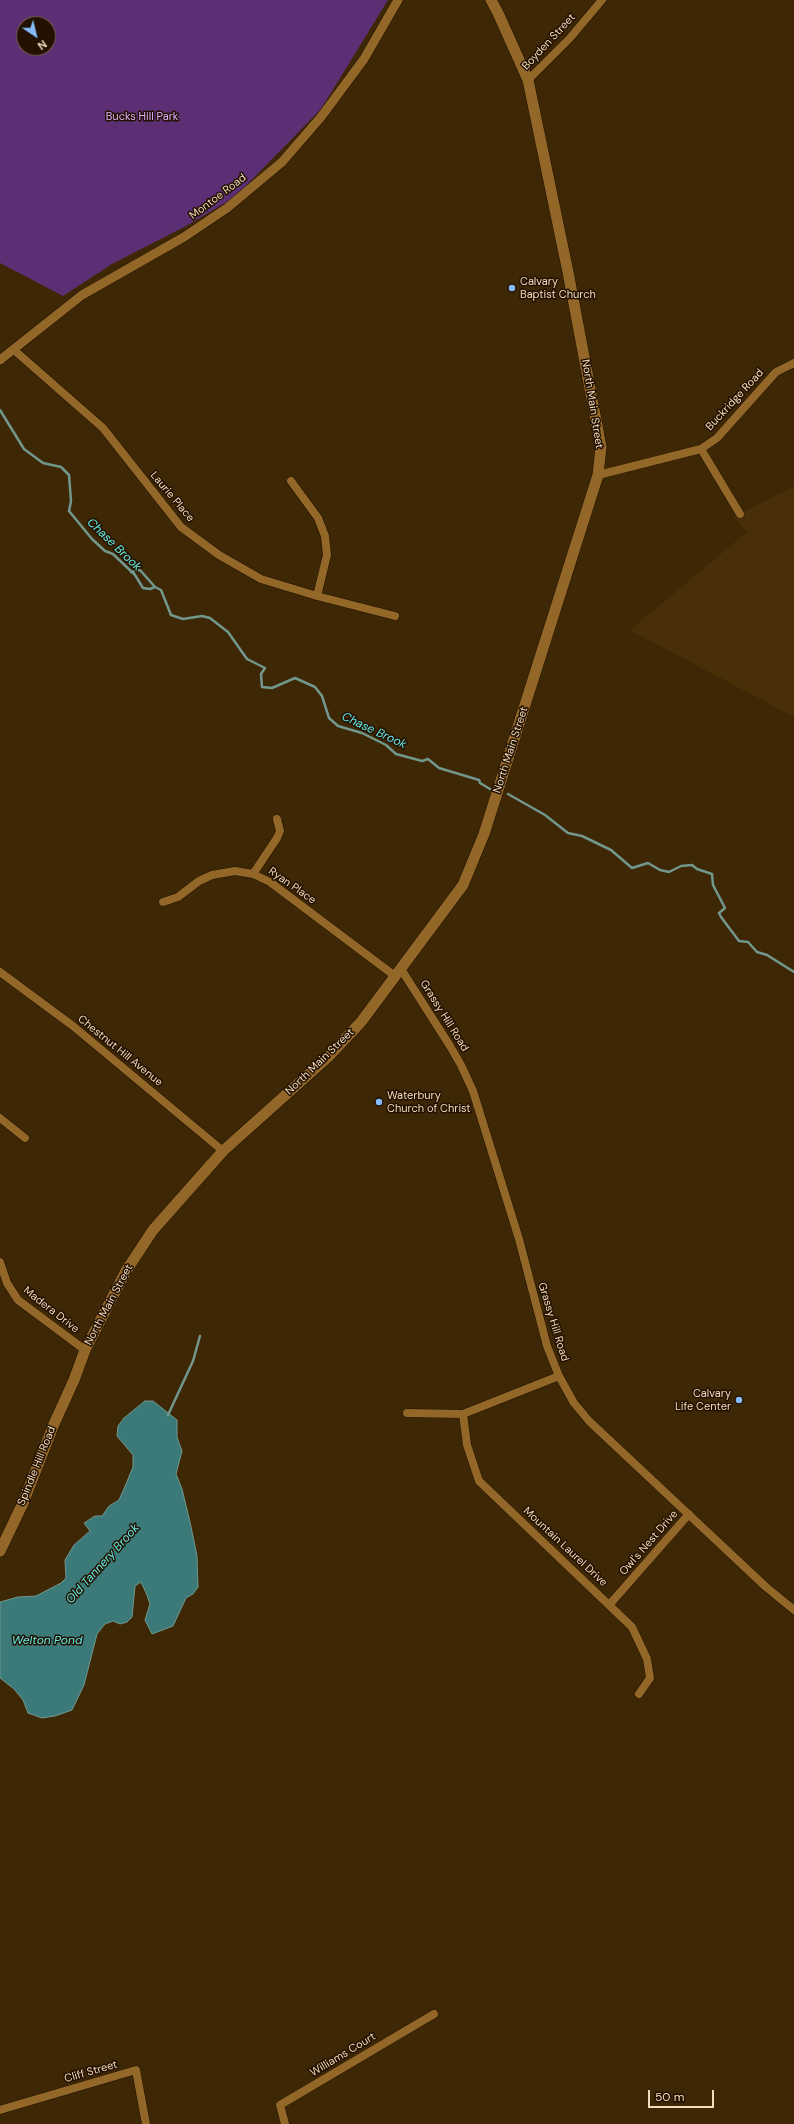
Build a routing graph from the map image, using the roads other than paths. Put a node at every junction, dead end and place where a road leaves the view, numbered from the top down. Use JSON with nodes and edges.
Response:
{"nodes":[{"id":1,"x":398,"y":0,"type":"edge"},
{"id":2,"x":490,"y":0,"type":"edge"},
{"id":3,"x":602,"y":0,"type":"edge"},
{"id":4,"x":528,"y":80,"type":"junction"},
{"id":5,"x":14,"y":350,"type":"junction"},
{"id":6,"x":0,"y":360,"type":"edge"},
{"id":7,"x":794,"y":363,"type":"edge"},
{"id":8,"x":701,"y":449,"type":"junction"},
{"id":9,"x":598,"y":475,"type":"junction"},
{"id":10,"x":290,"y":481,"type":"dead end"},
{"id":11,"x":740,"y":514,"type":"dead end"},
{"id":12,"x":317,"y":596,"type":"junction"},
{"id":13,"x":395,"y":616,"type":"dead end"},
{"id":14,"x":277,"y":819,"type":"dead end"},
{"id":15,"x":253,"y":874,"type":"junction"},
{"id":16,"x":163,"y":902,"type":"dead end"},
{"id":17,"x":0,"y":972,"type":"edge"},
{"id":18,"x":398,"y":972,"type":"junction"},
{"id":19,"x":0,"y":1118,"type":"edge"},
{"id":20,"x":25,"y":1138,"type":"dead end"},
{"id":21,"x":223,"y":1151,"type":"junction"},
{"id":22,"x":0,"y":1262,"type":"edge"},
{"id":23,"x":85,"y":1350,"type":"junction"},
{"id":24,"x":558,"y":1376,"type":"junction"},
{"id":25,"x":74,"y":1380,"type":"joint"},
{"id":26,"x":407,"y":1413,"type":"dead end"},
{"id":27,"x":463,"y":1414,"type":"junction"},
{"id":28,"x":689,"y":1514,"type":"junction"},
{"id":29,"x":0,"y":1551,"type":"edge"},
{"id":30,"x":610,"y":1604,"type":"junction"},
{"id":31,"x":794,"y":1610,"type":"edge"},
{"id":32,"x":640,"y":1694,"type":"dead end"},
{"id":33,"x":434,"y":2014,"type":"dead end"},
{"id":34,"x":0,"y":2110,"type":"edge"},
{"id":35,"x":146,"y":2124,"type":"edge"},
{"id":36,"x":285,"y":2124,"type":"edge"}],
"edges":[{"from":1,"to":5,"type":"street","name":"Montoe Road"},
{"from":2,"to":4,"type":"main road","name":"North Main Street"},
{"from":3,"to":4,"type":"street","name":"Boyden Street"},
{"from":4,"to":9,"type":"main road","name":"North Main Street"},
{"from":5,"to":6,"type":"street","name":"Montoe Road"},
{"from":5,"to":12,"type":"street","name":"Laurie Place"},
{"from":7,"to":8,"type":"street","name":"Buckridge Road"},
{"from":8,"to":9,"type":"street","name":"Buckridge Road"},
{"from":8,"to":11,"type":"street"},
{"from":9,"to":18,"type":"main road","name":"North Main Street"},
{"from":10,"to":12,"type":"street"},
{"from":12,"to":13,"type":"street","name":"Laurie Place"},
{"from":14,"to":15,"type":"street"},
{"from":15,"to":16,"type":"street","name":"Ryan Place"},
{"from":15,"to":18,"type":"street","name":"Ryan Place"},
{"from":17,"to":21,"type":"street","name":"Chestnut Hill Avenue"},
{"from":18,"to":21,"type":"main road","name":"North Main Street"},
{"from":18,"to":24,"type":"street","name":"Grassy Hill Road"},
{"from":19,"to":20,"type":"street"},
{"from":21,"to":23,"type":"main road","name":"North Main Street"},
{"from":22,"to":23,"type":"street","name":"Madera Drive"},
{"from":23,"to":25,"type":"main road","name":"North Main Street"},
{"from":24,"to":27,"type":"street"},
{"from":24,"to":28,"type":"street","name":"Grassy Hill Road"},
{"from":25,"to":29,"type":"main road","name":"Spindle Hill Road"},
{"from":26,"to":27,"type":"street"},
{"from":27,"to":30,"type":"street","name":"Mountain Laurel Drive"},
{"from":28,"to":30,"type":"street","name":"Owl's Nest Drive"},
{"from":28,"to":31,"type":"street","name":"Grassy Hill Road"},
{"from":30,"to":32,"type":"street","name":"Mountain Laurel Drive"},
{"from":33,"to":36,"type":"street","name":"Williams Court"},
{"from":34,"to":35,"type":"street","name":"Cliff Street"}]}
